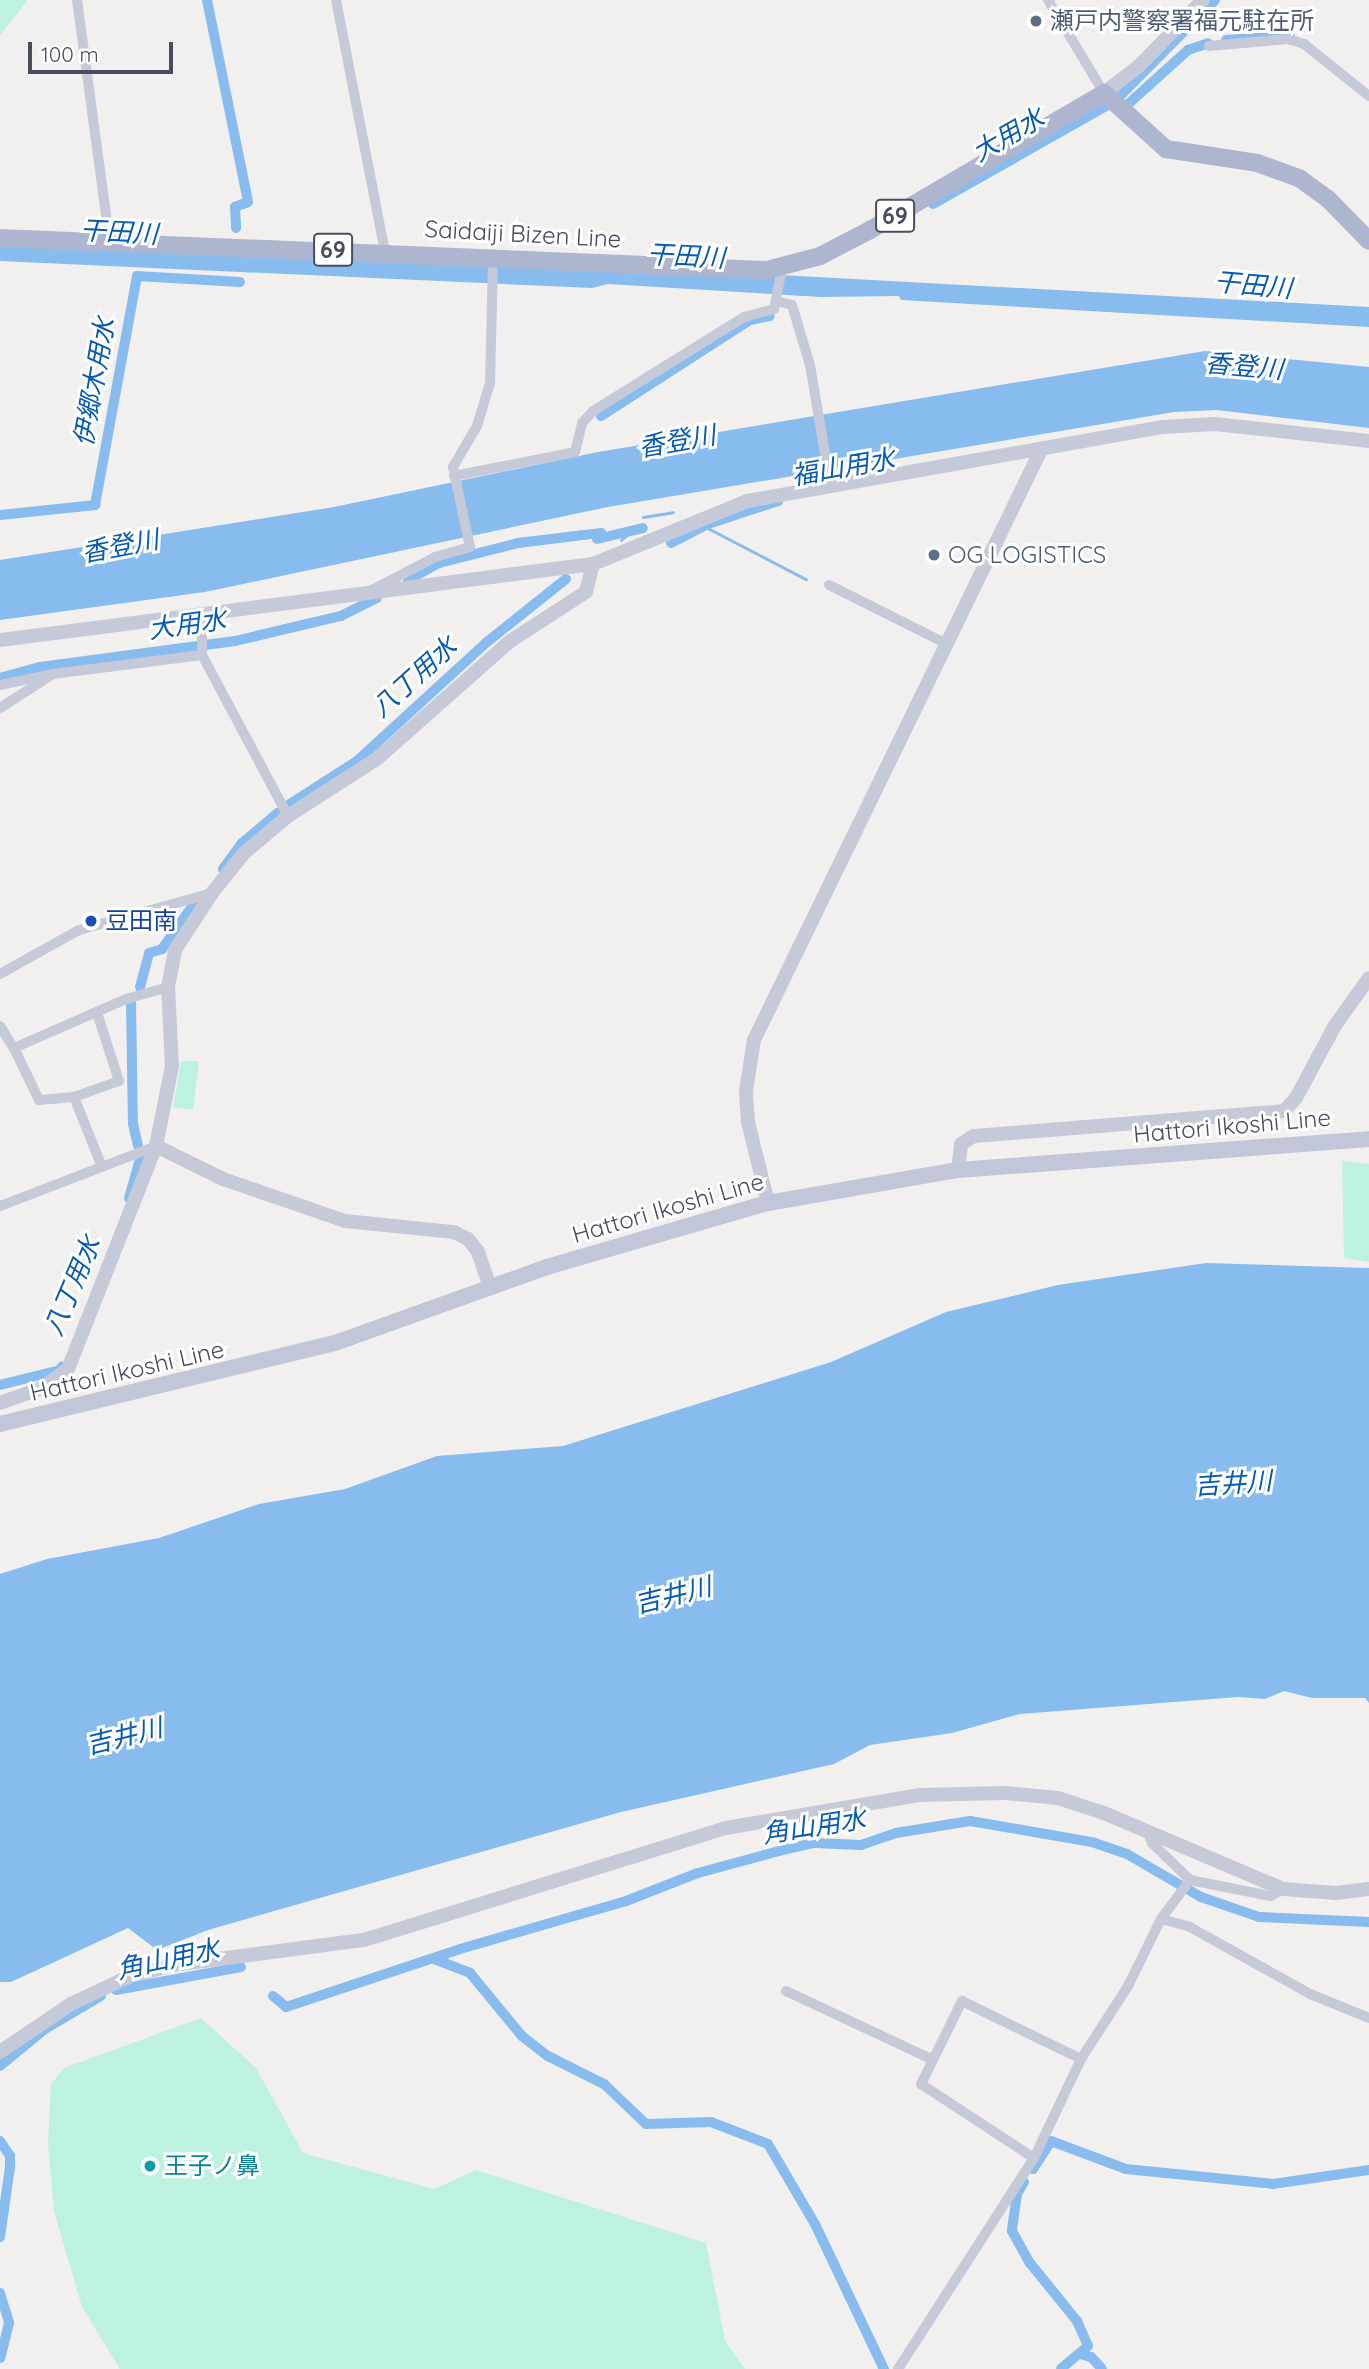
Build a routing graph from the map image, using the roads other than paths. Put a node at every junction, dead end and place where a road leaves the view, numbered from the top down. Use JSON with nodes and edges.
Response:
{"nodes":[{"id":1,"x":77,"y":0,"type":"edge"},
{"id":2,"x":336,"y":0,"type":"edge"},
{"id":3,"x":1048,"y":0,"type":"edge"},
{"id":4,"x":1203,"y":0,"type":"edge"},
{"id":5,"x":1209,"y":46,"type":"dead end"},
{"id":6,"x":1104,"y":93,"type":"junction"},
{"id":7,"x":1369,"y":96,"type":"edge"},
{"id":8,"x":0,"y":238,"type":"edge"},
{"id":9,"x":1369,"y":241,"type":"edge"},
{"id":10,"x":110,"y":243,"type":"junction"},
{"id":11,"x":385,"y":251,"type":"junction"},
{"id":12,"x":493,"y":258,"type":"junction"},
{"id":13,"x":782,"y":271,"type":"junction"},
{"id":14,"x":776,"y":299,"type":"junction"},
{"id":15,"x":1369,"y":441,"type":"edge"},
{"id":16,"x":1042,"y":448,"type":"junction"},
{"id":17,"x":455,"y":477,"type":"junction"},
{"id":18,"x":830,"y":479,"type":"junction"},
{"id":19,"x":593,"y":564,"type":"junction"},
{"id":20,"x":829,"y":585,"type":"dead end"},
{"id":21,"x":370,"y":592,"type":"junction"},
{"id":22,"x":202,"y":615,"type":"junction"},
{"id":23,"x":0,"y":640,"type":"edge"},
{"id":24,"x":947,"y":645,"type":"junction"},
{"id":25,"x":202,"y":648,"type":"junction"},
{"id":26,"x":53,"y":674,"type":"junction"},
{"id":27,"x":0,"y":685,"type":"edge"},
{"id":28,"x":0,"y":708,"type":"edge"},
{"id":29,"x":288,"y":816,"type":"junction"},
{"id":30,"x":212,"y":893,"type":"junction"},
{"id":31,"x":0,"y":974,"type":"edge"},
{"id":32,"x":1369,"y":978,"type":"edge"},
{"id":33,"x":169,"y":987,"type":"junction"},
{"id":34,"x":97,"y":1013,"type":"junction"},
{"id":35,"x":0,"y":1026,"type":"edge"},
{"id":36,"x":14,"y":1048,"type":"junction"},
{"id":37,"x":74,"y":1097,"type":"junction"},
{"id":38,"x":1369,"y":1139,"type":"edge"},
{"id":39,"x":156,"y":1146,"type":"junction"},
{"id":40,"x":102,"y":1167,"type":"junction"},
{"id":41,"x":958,"y":1170,"type":"junction"},
{"id":42,"x":768,"y":1203,"type":"junction"},
{"id":43,"x":0,"y":1206,"type":"edge"},
{"id":44,"x":490,"y":1287,"type":"junction"},
{"id":45,"x":0,"y":1404,"type":"edge"},
{"id":46,"x":0,"y":1424,"type":"edge"},
{"id":47,"x":1147,"y":1830,"type":"junction"},
{"id":48,"x":1190,"y":1880,"type":"junction"},
{"id":49,"x":1283,"y":1889,"type":"junction"},
{"id":50,"x":1369,"y":1889,"type":"edge"},
{"id":51,"x":1160,"y":1919,"type":"junction"},
{"id":52,"x":786,"y":1991,"type":"dead end"},
{"id":53,"x":1369,"y":2018,"type":"edge"},
{"id":54,"x":0,"y":2052,"type":"edge"},
{"id":55,"x":1081,"y":2059,"type":"junction"},
{"id":56,"x":933,"y":2060,"type":"junction"},
{"id":57,"x":1034,"y":2158,"type":"junction"},
{"id":58,"x":898,"y":2369,"type":"edge"}],
"edges":[{"from":1,"to":10,"type":"street"},
{"from":2,"to":11,"type":"street"},
{"from":3,"to":6,"type":"street"},
{"from":4,"to":6,"type":"street"},
{"from":5,"to":7,"type":"street"},
{"from":6,"to":9,"type":"main road"},
{"from":6,"to":13,"type":"main road","name":"Saidaiji Bizen Line","number":"69"},
{"from":8,"to":10,"type":"main road","name":"Saidaiji Bizen Line","number":"69"},
{"from":10,"to":11,"type":"main road","name":"Saidaiji Bizen Line","number":"69"},
{"from":11,"to":12,"type":"main road","name":"Saidaiji Bizen Line","number":"69"},
{"from":12,"to":13,"type":"main road","name":"Saidaiji Bizen Line","number":"69"},
{"from":12,"to":17,"type":"street"},
{"from":13,"to":14,"type":"street"},
{"from":14,"to":17,"type":"street"},
{"from":14,"to":18,"type":"street"},
{"from":15,"to":16,"type":"street"},
{"from":16,"to":18,"type":"street"},
{"from":16,"to":24,"type":"street"},
{"from":17,"to":21,"type":"street"},
{"from":18,"to":19,"type":"street"},
{"from":19,"to":21,"type":"street"},
{"from":19,"to":29,"type":"street"},
{"from":20,"to":24,"type":"street"},
{"from":21,"to":22,"type":"street"},
{"from":22,"to":23,"type":"street"},
{"from":22,"to":25,"type":"street"},
{"from":24,"to":42,"type":"street"},
{"from":25,"to":26,"type":"street"},
{"from":25,"to":29,"type":"street"},
{"from":26,"to":27,"type":"street"},
{"from":26,"to":28,"type":"street"},
{"from":29,"to":30,"type":"street"},
{"from":30,"to":31,"type":"street"},
{"from":30,"to":33,"type":"street"},
{"from":32,"to":41,"type":"street"},
{"from":33,"to":34,"type":"street"},
{"from":33,"to":39,"type":"street"},
{"from":34,"to":36,"type":"street"},
{"from":34,"to":37,"type":"street"},
{"from":35,"to":36,"type":"street"},
{"from":36,"to":37,"type":"street"},
{"from":37,"to":40,"type":"street"},
{"from":38,"to":41,"type":"main road","name":"Hattori Ikoshi Line"},
{"from":39,"to":40,"type":"street"},
{"from":39,"to":44,"type":"street"},
{"from":39,"to":45,"type":"street"},
{"from":40,"to":43,"type":"street"},
{"from":41,"to":42,"type":"main road","name":"Hattori Ikoshi Line"},
{"from":42,"to":44,"type":"main road","name":"Hattori Ikoshi Line"},
{"from":44,"to":46,"type":"main road","name":"Hattori Ikoshi Line"},
{"from":47,"to":48,"type":"street"},
{"from":47,"to":49,"type":"street"},
{"from":47,"to":54,"type":"street"},
{"from":48,"to":49,"type":"street"},
{"from":48,"to":51,"type":"street"},
{"from":49,"to":50,"type":"street"},
{"from":51,"to":53,"type":"street"},
{"from":51,"to":55,"type":"street"},
{"from":52,"to":56,"type":"street"},
{"from":55,"to":56,"type":"street"},
{"from":55,"to":57,"type":"street"},
{"from":56,"to":57,"type":"street"},
{"from":57,"to":58,"type":"street"}]}
